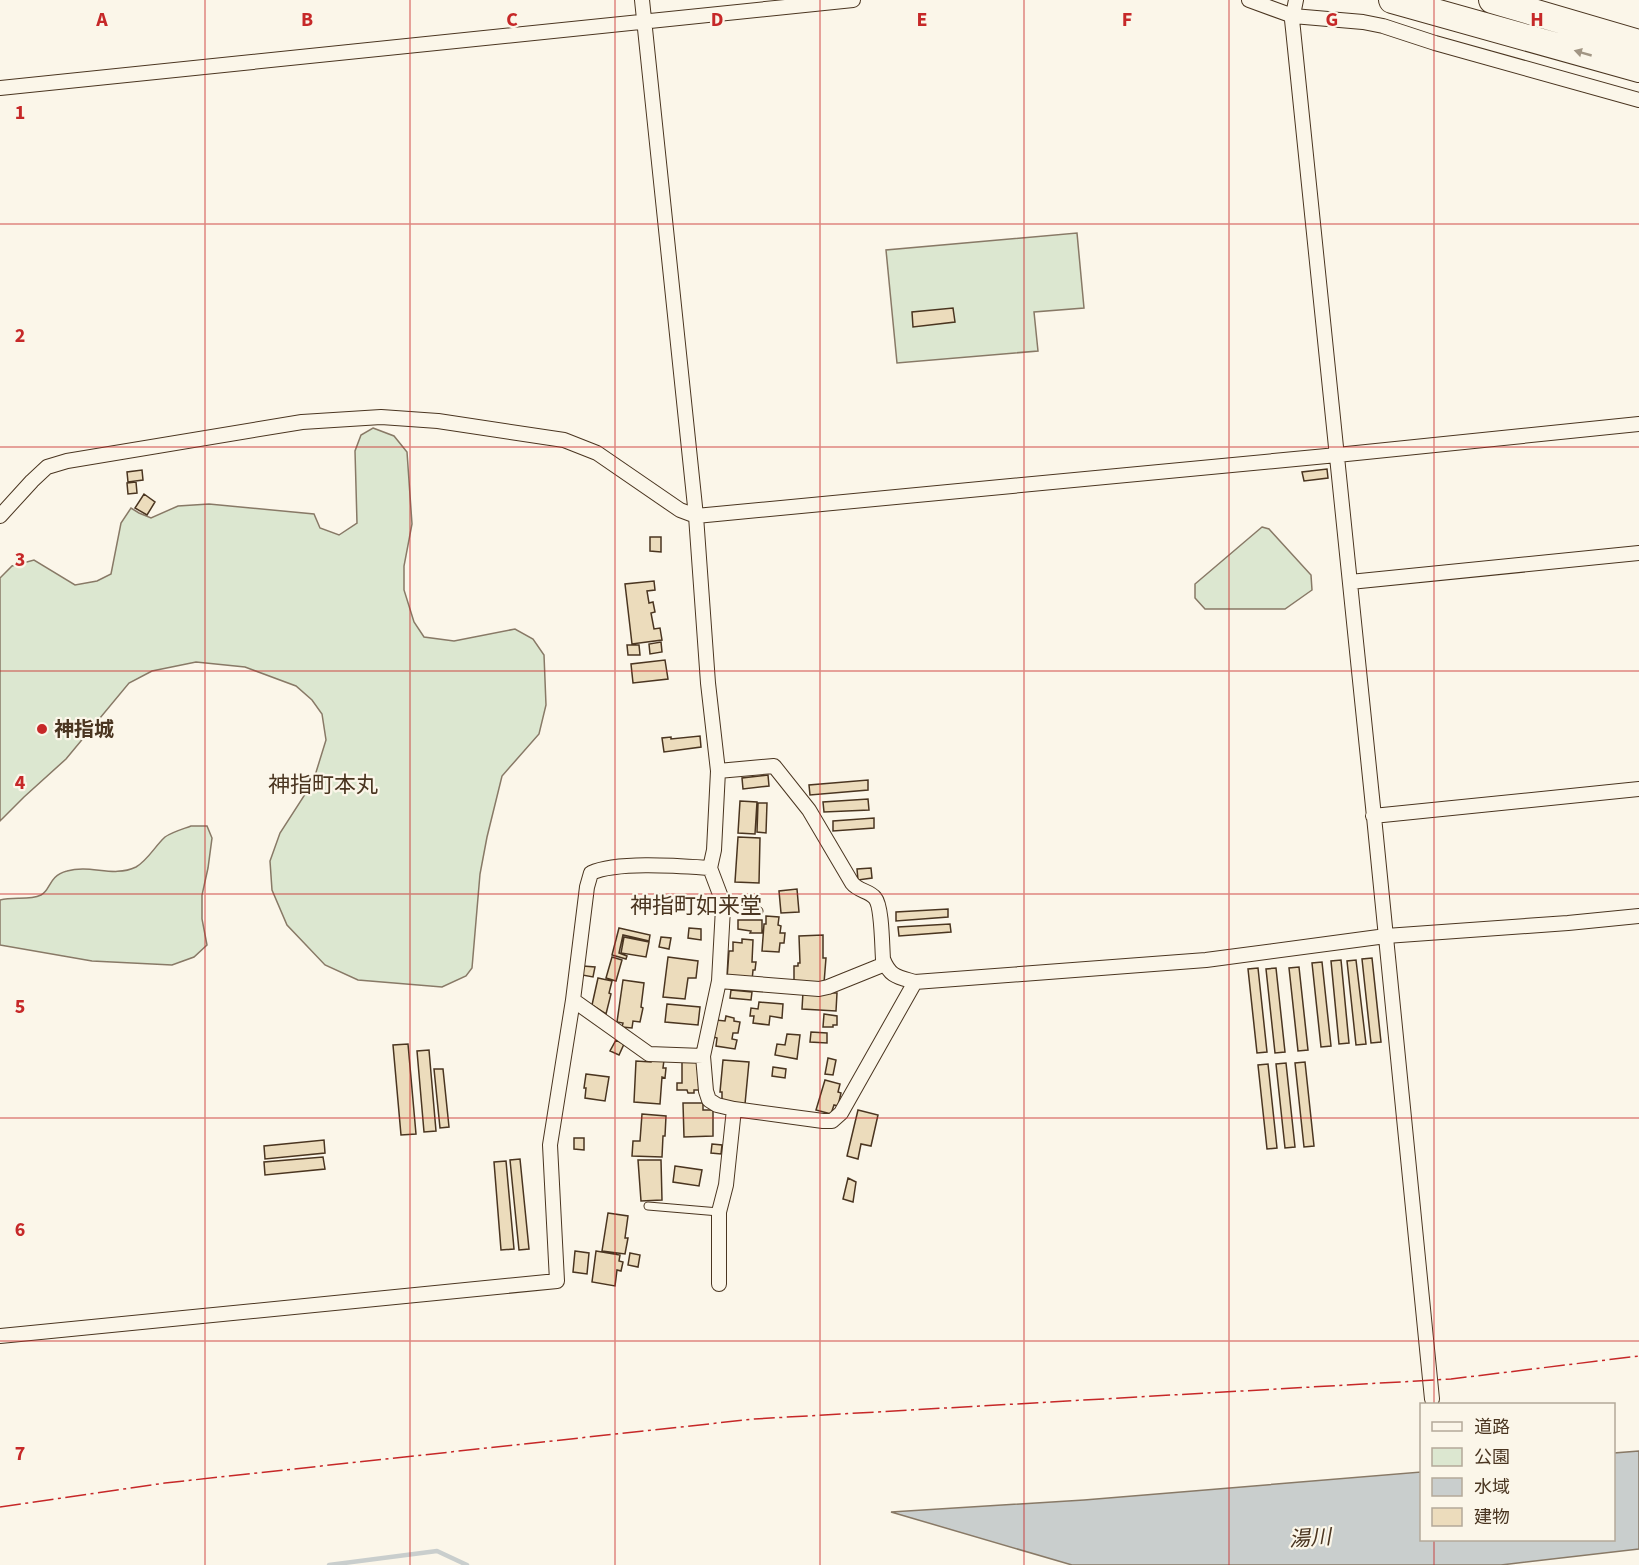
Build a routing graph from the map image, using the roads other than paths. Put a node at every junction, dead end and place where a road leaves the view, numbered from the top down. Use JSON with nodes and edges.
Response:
{"nodes":[{"id":1,"x":642,"y":0,"type":"edge"},
{"id":2,"x":853,"y":0,"type":"edge"},
{"id":3,"x":1249,"y":0,"type":"edge"},
{"id":4,"x":1296,"y":0,"type":"edge"},
{"id":5,"x":1392,"y":0,"type":"edge"},
{"id":6,"x":1492,"y":0,"type":"edge"},
{"id":7,"x":1293,"y":16,"type":"junction"},
{"id":8,"x":644,"y":22,"type":"junction"},
{"id":9,"x":1639,"y":43,"type":"edge"},
{"id":10,"x":1639,"y":69,"type":"edge"},
{"id":11,"x":0,"y":88,"type":"edge"},
{"id":12,"x":1639,"y":100,"type":"edge"},
{"id":13,"x":1639,"y":424,"type":"edge"},
{"id":14,"x":1337,"y":455,"type":"junction"},
{"id":15,"x":0,"y":516,"type":"edge"},
{"id":16,"x":696,"y":516,"type":"junction"},
{"id":17,"x":1639,"y":553,"type":"edge"},
{"id":18,"x":1350,"y":582,"type":"junction"},
{"id":19,"x":718,"y":771,"type":"junction"},
{"id":20,"x":1639,"y":789,"type":"edge"},
{"id":21,"x":1373,"y":816,"type":"junction"},
{"id":22,"x":710,"y":868,"type":"junction"},
{"id":23,"x":722,"y":906,"type":"junction"},
{"id":24,"x":759,"y":911,"type":"dead end"},
{"id":25,"x":1639,"y":916,"type":"edge"},
{"id":26,"x":1386,"y":936,"type":"junction"},
{"id":27,"x":885,"y":964,"type":"junction"},
{"id":28,"x":719,"y":981,"type":"junction"},
{"id":29,"x":915,"y":982,"type":"junction"},
{"id":30,"x":573,"y":1000,"type":"junction"},
{"id":31,"x":703,"y":1056,"type":"junction"},
{"id":32,"x":734,"y":1108,"type":"junction"},
{"id":33,"x":648,"y":1206,"type":"dead end"},
{"id":34,"x":719,"y":1212,"type":"junction"},
{"id":35,"x":719,"y":1284,"type":"dead end"},
{"id":36,"x":0,"y":1336,"type":"edge"},
{"id":37,"x":1432,"y":1399,"type":"dead end"}],
"edges":[{"from":1,"to":8,"type":"street"},
{"from":2,"to":8,"type":"street"},
{"from":3,"to":7,"type":"street"},
{"from":4,"to":7,"type":"street"},
{"from":10,"to":5,"type":"highway","one_way":true},
{"from":6,"to":9,"type":"highway"},
{"from":7,"to":12,"type":"street"},
{"from":7,"to":14,"type":"street"},
{"from":8,"to":11,"type":"street"},
{"from":8,"to":16,"type":"street"},
{"from":13,"to":14,"type":"street"},
{"from":14,"to":16,"type":"street"},
{"from":14,"to":18,"type":"street"},
{"from":15,"to":16,"type":"street"},
{"from":16,"to":19,"type":"street"},
{"from":17,"to":18,"type":"street"},
{"from":18,"to":21,"type":"street"},
{"from":19,"to":22,"type":"street"},
{"from":19,"to":27,"type":"street"},
{"from":20,"to":21,"type":"street"},
{"from":21,"to":26,"type":"street"},
{"from":22,"to":23,"type":"street"},
{"from":22,"to":30,"type":"street"},
{"from":23,"to":24,"type":"lane"},
{"from":23,"to":28,"type":"street"},
{"from":25,"to":26,"type":"street"},
{"from":26,"to":29,"type":"street"},
{"from":26,"to":37,"type":"street"},
{"from":27,"to":28,"type":"street"},
{"from":27,"to":29,"type":"street"},
{"from":28,"to":31,"type":"street"},
{"from":29,"to":32,"type":"street"},
{"from":30,"to":31,"type":"street"},
{"from":30,"to":36,"type":"street"},
{"from":31,"to":32,"type":"street"},
{"from":32,"to":34,"type":"street"},
{"from":33,"to":34,"type":"lane"},
{"from":34,"to":35,"type":"street"}]}
